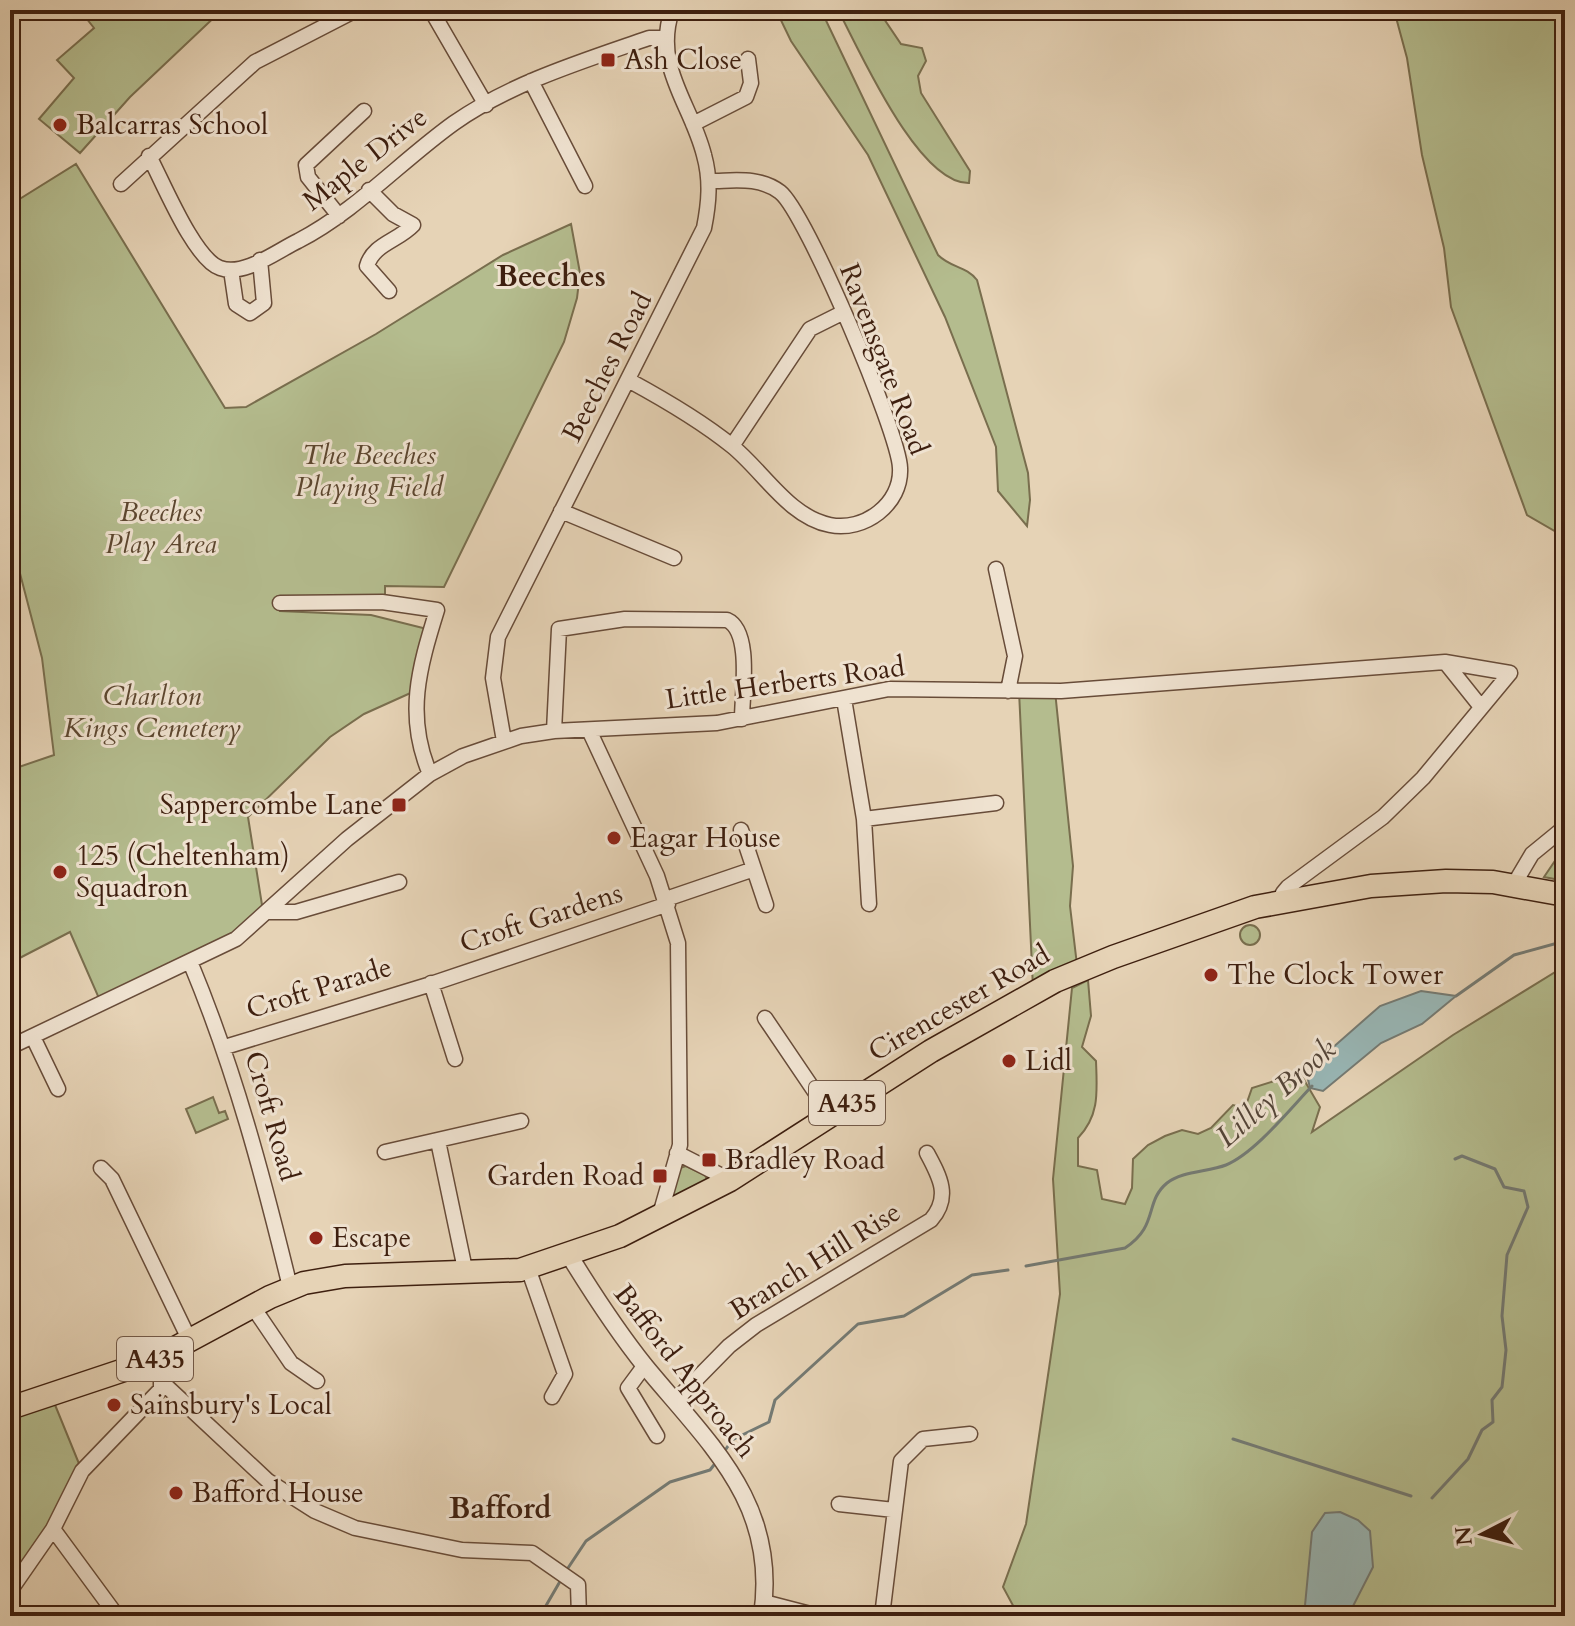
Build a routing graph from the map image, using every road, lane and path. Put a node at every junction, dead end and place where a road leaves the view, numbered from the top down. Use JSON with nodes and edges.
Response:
{"nodes":[{"id":1,"x":356,"y":10,"type":"edge"},
{"id":2,"x":431,"y":10,"type":"edge"},
{"id":3,"x":672,"y":10,"type":"edge"},
{"id":4,"x":665,"y":38,"type":"junction"},
{"id":5,"x":748,"y":59,"type":"dead end"},
{"id":6,"x":531,"y":81,"type":"junction"},
{"id":7,"x":486,"y":105,"type":"junction"},
{"id":8,"x":364,"y":111,"type":"dead end"},
{"id":9,"x":693,"y":124,"type":"junction"},
{"id":10,"x":149,"y":156,"type":"junction"},
{"id":11,"x":710,"y":181,"type":"junction"},
{"id":12,"x":121,"y":184,"type":"dead end"},
{"id":13,"x":585,"y":186,"type":"dead end"},
{"id":14,"x":369,"y":190,"type":"junction"},
{"id":15,"x":339,"y":216,"type":"junction"},
{"id":16,"x":260,"y":260,"type":"junction"},
{"id":17,"x":231,"y":270,"type":"junction"},
{"id":18,"x":389,"y":291,"type":"dead end"},
{"id":19,"x":844,"y":312,"type":"junction"},
{"id":20,"x":630,"y":381,"type":"junction"},
{"id":21,"x":732,"y":446,"type":"junction"},
{"id":22,"x":561,"y":511,"type":"junction"},
{"id":23,"x":674,"y":558,"type":"dead end"},
{"id":24,"x":996,"y":569,"type":"dead end"},
{"id":25,"x":280,"y":603,"type":"dead end"},
{"id":26,"x":1445,"y":662,"type":"junction"},
{"id":27,"x":1008,"y":691,"type":"junction"},
{"id":28,"x":844,"y":699,"type":"junction"},
{"id":29,"x":1481,"y":707,"type":"junction"},
{"id":30,"x":742,"y":719,"type":"junction"},
{"id":31,"x":589,"y":730,"type":"junction"},
{"id":32,"x":554,"y":731,"type":"junction"},
{"id":33,"x":504,"y":741,"type":"junction"},
{"id":34,"x":430,"y":774,"type":"junction"},
{"id":35,"x":996,"y":803,"type":"dead end"},
{"id":36,"x":864,"y":819,"type":"junction"},
{"id":37,"x":1565,"y":827,"type":"edge"},
{"id":38,"x":741,"y":830,"type":"dead end"},
{"id":39,"x":754,"y":869,"type":"junction"},
{"id":40,"x":399,"y":882,"type":"dead end"},
{"id":41,"x":1513,"y":886,"type":"junction"},
{"id":42,"x":1565,"y":895,"type":"edge"},
{"id":43,"x":667,"y":901,"type":"junction"},
{"id":44,"x":1284,"y":901,"type":"junction"},
{"id":45,"x":869,"y":904,"type":"dead end"},
{"id":46,"x":766,"y":905,"type":"dead end"},
{"id":47,"x":269,"y":912,"type":"junction"},
{"id":48,"x":191,"y":964,"type":"junction"},
{"id":49,"x":431,"y":983,"type":"junction"},
{"id":50,"x":765,"y":1018,"type":"dead end"},
{"id":51,"x":33,"y":1037,"type":"junction"},
{"id":52,"x":10,"y":1047,"type":"edge"},
{"id":53,"x":225,"y":1047,"type":"junction"},
{"id":54,"x":455,"y":1059,"type":"dead end"},
{"id":55,"x":58,"y":1089,"type":"dead end"},
{"id":56,"x":830,"y":1114,"type":"junction"},
{"id":57,"x":521,"y":1121,"type":"dead end"},
{"id":58,"x":438,"y":1141,"type":"junction"},
{"id":59,"x":385,"y":1152,"type":"dead end"},
{"id":60,"x":677,"y":1153,"type":"junction"},
{"id":61,"x":927,"y":1153,"type":"dead end"},
{"id":62,"x":101,"y":1168,"type":"dead end"},
{"id":63,"x":730,"y":1180,"type":"junction"},
{"id":64,"x":659,"y":1218,"type":"junction"},
{"id":65,"x":569,"y":1255,"type":"junction"},
{"id":66,"x":528,"y":1268,"type":"junction"},
{"id":67,"x":466,"y":1274,"type":"junction"},
{"id":68,"x":290,"y":1287,"type":"junction"},
{"id":69,"x":253,"y":1307,"type":"junction"},
{"id":70,"x":190,"y":1341,"type":"junction"},
{"id":71,"x":151,"y":1361,"type":"junction"},
{"id":72,"x":645,"y":1365,"type":"junction"},
{"id":73,"x":317,"y":1381,"type":"dead end"},
{"id":74,"x":163,"y":1383,"type":"junction"},
{"id":75,"x":552,"y":1397,"type":"dead end"},
{"id":76,"x":675,"y":1401,"type":"junction"},
{"id":77,"x":10,"y":1408,"type":"edge"},
{"id":78,"x":970,"y":1434,"type":"dead end"},
{"id":79,"x":657,"y":1436,"type":"dead end"},
{"id":80,"x":839,"y":1504,"type":"dead end"},
{"id":81,"x":894,"y":1510,"type":"junction"},
{"id":82,"x":53,"y":1529,"type":"junction"},
{"id":83,"x":10,"y":1591,"type":"edge"},
{"id":84,"x":763,"y":1609,"type":"edge"},
{"id":85,"x":117,"y":1616,"type":"edge"},
{"id":86,"x":579,"y":1616,"type":"edge"},
{"id":87,"x":818,"y":1616,"type":"edge"},
{"id":88,"x":882,"y":1616,"type":"edge"}],
"edges":[{"from":1,"to":10,"type":"street"},
{"from":2,"to":7,"type":"street"},
{"from":3,"to":4,"type":"street","name":"Beeches Road"},
{"from":4,"to":6,"type":"street","name":"Maple Drive"},
{"from":4,"to":9,"type":"street","name":"Beeches Road"},
{"from":5,"to":9,"type":"street"},
{"from":6,"to":7,"type":"street","name":"Maple Drive"},
{"from":6,"to":13,"type":"street"},
{"from":7,"to":14,"type":"street","name":"Maple Drive"},
{"from":8,"to":15,"type":"street"},
{"from":9,"to":11,"type":"street","name":"Beeches Road"},
{"from":10,"to":12,"type":"street"},
{"from":10,"to":17,"type":"street"},
{"from":11,"to":19,"type":"street","name":"Ravensgate Road"},
{"from":11,"to":20,"type":"street","name":"Beeches Road"},
{"from":14,"to":15,"type":"street","name":"Maple Drive"},
{"from":14,"to":18,"type":"street"},
{"from":15,"to":16,"type":"street","name":"Maple Drive"},
{"from":16,"to":17,"type":"street","name":"Maple Drive"},
{"from":16,"to":17,"type":"street"},
{"from":19,"to":21,"type":"street"},
{"from":19,"to":21,"type":"street","name":"Ravensgate Road"},
{"from":20,"to":21,"type":"street","name":"Ravensgate Road"},
{"from":20,"to":22,"type":"street","name":"Beeches Road"},
{"from":22,"to":23,"type":"street"},
{"from":22,"to":33,"type":"street","name":"Beeches Road"},
{"from":24,"to":27,"type":"street"},
{"from":25,"to":34,"type":"street"},
{"from":26,"to":27,"type":"street","name":"Little Herberts Road"},
{"from":26,"to":29,"type":"street"},
{"from":26,"to":29,"type":"street","name":"Little Herberts Road"},
{"from":27,"to":28,"type":"street","name":"Little Herberts Road"},
{"from":28,"to":30,"type":"street","name":"Little Herberts Road"},
{"from":28,"to":36,"type":"street"},
{"from":29,"to":44,"type":"street"},
{"from":30,"to":31,"type":"street","name":"Little Herberts Road"},
{"from":30,"to":32,"type":"street"},
{"from":31,"to":32,"type":"street","name":"Little Herberts Road"},
{"from":31,"to":43,"type":"street"},
{"from":32,"to":33,"type":"street","name":"Little Herberts Road"},
{"from":33,"to":34,"type":"street","name":"Little Herberts Road"},
{"from":34,"to":47,"type":"street","name":"Little Herberts Road"},
{"from":35,"to":36,"type":"street"},
{"from":36,"to":45,"type":"street"},
{"from":37,"to":41,"type":"street"},
{"from":38,"to":39,"type":"street"},
{"from":39,"to":43,"type":"street"},
{"from":39,"to":46,"type":"street"},
{"from":40,"to":47,"type":"street"},
{"from":41,"to":42,"type":"main road","name":"Cirencester Road","number":"A435"},
{"from":41,"to":44,"type":"main road","name":"Cirencester Road","number":"A435"},
{"from":43,"to":49,"type":"street","name":"Croft Gardens"},
{"from":43,"to":60,"type":"street"},
{"from":44,"to":56,"type":"main road","name":"Cirencester Road","number":"A435"},
{"from":47,"to":48,"type":"street","name":"Little Herberts Road"},
{"from":48,"to":51,"type":"street","name":"Little Herberts Road"},
{"from":48,"to":53,"type":"street","name":"Croft Road"},
{"from":49,"to":53,"type":"street","name":"Croft Gardens"},
{"from":49,"to":54,"type":"street"},
{"from":50,"to":56,"type":"street"},
{"from":51,"to":52,"type":"street","name":"Little Herberts Road"},
{"from":51,"to":55,"type":"street"},
{"from":53,"to":68,"type":"street","name":"Croft Road"},
{"from":56,"to":63,"type":"main road","name":"Cirencester Road","number":"A435"},
{"from":57,"to":58,"type":"street"},
{"from":58,"to":59,"type":"street"},
{"from":58,"to":67,"type":"street"},
{"from":60,"to":63,"type":"street"},
{"from":60,"to":64,"type":"street"},
{"from":61,"to":76,"type":"street","name":"Branch Hill Rise"},
{"from":62,"to":70,"type":"street"},
{"from":63,"to":64,"type":"main road","name":"Cirencester Road","number":"A435"},
{"from":64,"to":65,"type":"main road","name":"Cirencester Road","number":"A435"},
{"from":65,"to":66,"type":"main road","name":"Cirencester Road","number":"A435"},
{"from":65,"to":72,"type":"street","name":"Bafford Approach"},
{"from":66,"to":67,"type":"main road","name":"Cirencester Road","number":"A435"},
{"from":66,"to":75,"type":"street"},
{"from":67,"to":68,"type":"main road","name":"Cirencester Road","number":"A435"},
{"from":68,"to":69,"type":"main road","name":"Cirencester Road","number":"A435"},
{"from":69,"to":70,"type":"main road","name":"Cirencester Road","number":"A435"},
{"from":69,"to":73,"type":"street"},
{"from":70,"to":71,"type":"main road","name":"Cirencester Road","number":"A435"},
{"from":71,"to":74,"type":"street"},
{"from":71,"to":77,"type":"main road","name":"Cirencester Road","number":"A435"},
{"from":72,"to":76,"type":"street","name":"Bafford Approach"},
{"from":72,"to":79,"type":"street"},
{"from":74,"to":82,"type":"street"},
{"from":74,"to":86,"type":"street"},
{"from":76,"to":84,"type":"street","name":"Bafford Approach"},
{"from":78,"to":81,"type":"street"},
{"from":80,"to":81,"type":"street"},
{"from":81,"to":88,"type":"street"},
{"from":82,"to":83,"type":"street"},
{"from":82,"to":85,"type":"street"},
{"from":84,"to":87,"type":"street"}]}
